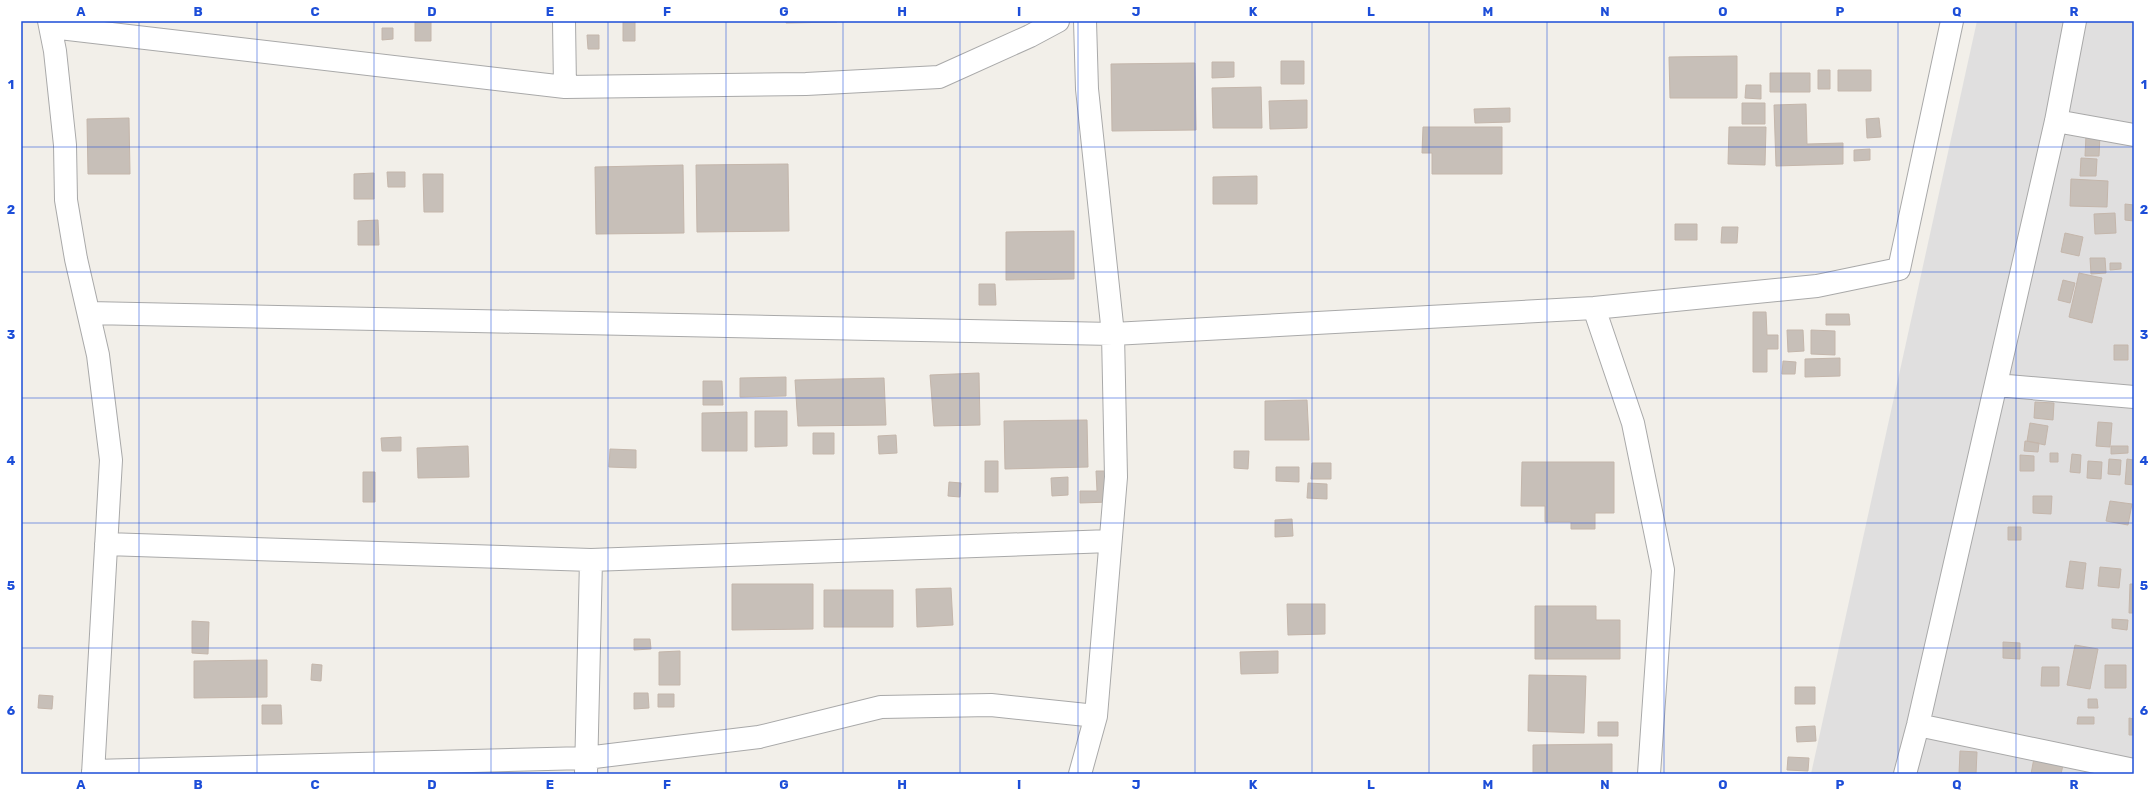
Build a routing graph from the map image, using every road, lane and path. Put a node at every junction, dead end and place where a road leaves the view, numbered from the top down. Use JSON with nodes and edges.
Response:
{"nodes":[{"id":1,"x":564,"y":21,"type":"edge"},
{"id":2,"x":1058,"y":21,"type":"edge"},
{"id":3,"x":1085,"y":21,"type":"edge"},
{"id":4,"x":1952,"y":21,"type":"edge"},
{"id":5,"x":2075,"y":21,"type":"edge"},
{"id":6,"x":50,"y":24,"type":"edge"},
{"id":7,"x":565,"y":87,"type":"junction"},
{"id":8,"x":2056,"y":121,"type":"junction"},
{"id":9,"x":2134,"y":135,"type":"edge"},
{"id":10,"x":1594,"y":308,"type":"junction"},
{"id":11,"x":88,"y":313,"type":"junction"},
{"id":12,"x":1113,"y":334,"type":"junction"},
{"id":13,"x":1996,"y":385,"type":"junction"},
{"id":14,"x":2134,"y":397,"type":"edge"},
{"id":15,"x":1110,"y":541,"type":"junction"},
{"id":16,"x":106,"y":544,"type":"junction"},
{"id":17,"x":591,"y":560,"type":"junction"},
{"id":18,"x":1096,"y":716,"type":"junction"},
{"id":19,"x":1918,"y":725,"type":"junction"},
{"id":20,"x":586,"y":766,"type":"edge"},
{"id":21,"x":2134,"y":770,"type":"edge"},
{"id":22,"x":93,"y":772,"type":"edge"},
{"id":23,"x":1080,"y":774,"type":"edge"},
{"id":24,"x":1649,"y":774,"type":"edge"},
{"id":25,"x":1905,"y":774,"type":"edge"}],
"edges":[{"from":1,"to":7,"type":"street"},
{"from":2,"to":7,"type":"street"},
{"from":3,"to":12,"type":"street"},
{"from":4,"to":10,"type":"street"},
{"from":5,"to":8,"type":"street"},
{"from":6,"to":7,"type":"street"},
{"from":6,"to":11,"type":"street"},
{"from":8,"to":9,"type":"street"},
{"from":8,"to":13,"type":"street"},
{"from":10,"to":12,"type":"street"},
{"from":10,"to":24,"type":"street"},
{"from":11,"to":12,"type":"street"},
{"from":11,"to":16,"type":"street"},
{"from":12,"to":15,"type":"street"},
{"from":13,"to":14,"type":"street"},
{"from":13,"to":19,"type":"street"},
{"from":15,"to":17,"type":"street"},
{"from":15,"to":18,"type":"street"},
{"from":16,"to":17,"type":"street"},
{"from":16,"to":22,"type":"street"},
{"from":17,"to":20,"type":"street"},
{"from":18,"to":20,"type":"street"},
{"from":18,"to":23,"type":"street"},
{"from":19,"to":21,"type":"street"},
{"from":19,"to":25,"type":"street"},
{"from":20,"to":22,"type":"street"}]}
